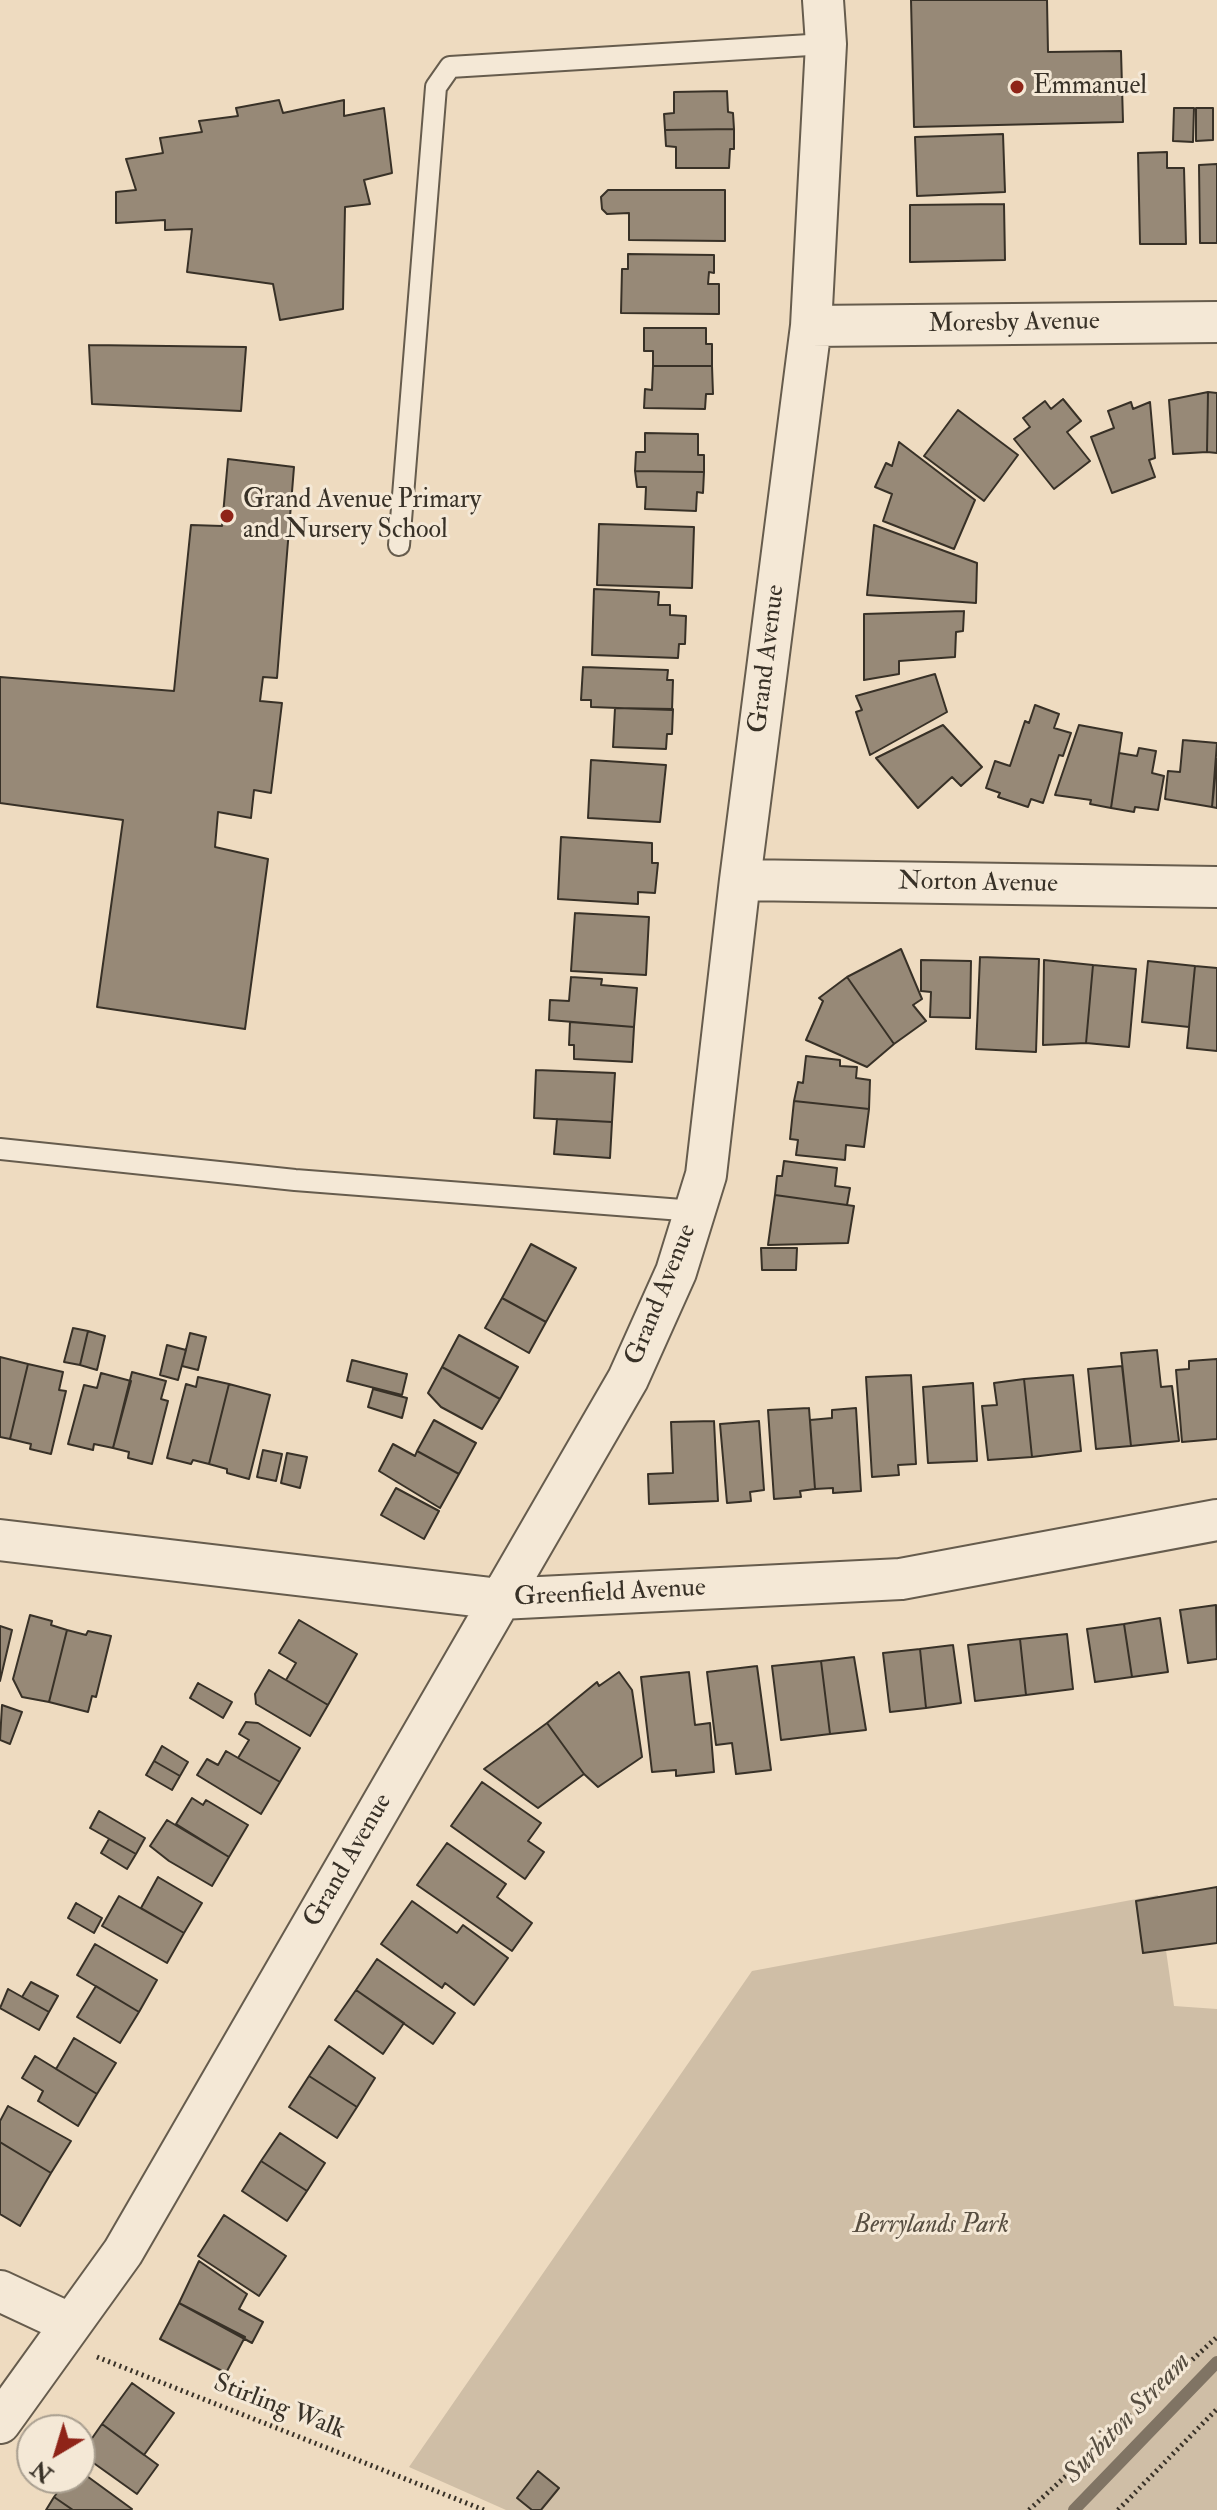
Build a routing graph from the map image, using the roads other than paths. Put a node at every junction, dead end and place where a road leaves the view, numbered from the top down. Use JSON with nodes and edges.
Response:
{"nodes":[{"id":1,"x":823,"y":0,"type":"edge"},
{"id":2,"x":826,"y":44,"type":"junction"},
{"id":3,"x":1217,"y":322,"type":"edge"},
{"id":4,"x":811,"y":326,"type":"junction"},
{"id":5,"x":399,"y":545,"type":"dead end"},
{"id":6,"x":740,"y":880,"type":"junction"},
{"id":7,"x":1217,"y":887,"type":"edge"},
{"id":8,"x":0,"y":1149,"type":"edge"},
{"id":9,"x":695,"y":1211,"type":"junction"},
{"id":10,"x":1217,"y":1520,"type":"edge"},
{"id":11,"x":0,"y":1540,"type":"edge"},
{"id":12,"x":500,"y":1599,"type":"junction"},
{"id":13,"x":0,"y":2291,"type":"edge"},
{"id":14,"x":66,"y":2331,"type":"junction"},
{"id":15,"x":0,"y":2423,"type":"edge"}],
"edges":[{"from":1,"to":2,"type":"street","name":"Grand Avenue"},
{"from":2,"to":4,"type":"street","name":"Grand Avenue"},
{"from":2,"to":5,"type":"lane"},
{"from":3,"to":4,"type":"street","name":"Moresby Avenue"},
{"from":4,"to":6,"type":"street","name":"Grand Avenue"},
{"from":6,"to":7,"type":"street","name":"Norton Avenue"},
{"from":6,"to":9,"type":"street","name":"Grand Avenue"},
{"from":8,"to":9,"type":"lane"},
{"from":9,"to":12,"type":"street","name":"Grand Avenue"},
{"from":10,"to":12,"type":"street","name":"Greenfield Avenue"},
{"from":11,"to":12,"type":"street","name":"Greenfield Avenue"},
{"from":12,"to":14,"type":"street","name":"Grand Avenue"},
{"from":13,"to":14,"type":"street"},
{"from":14,"to":15,"type":"street","name":"Grand Avenue"}]}
